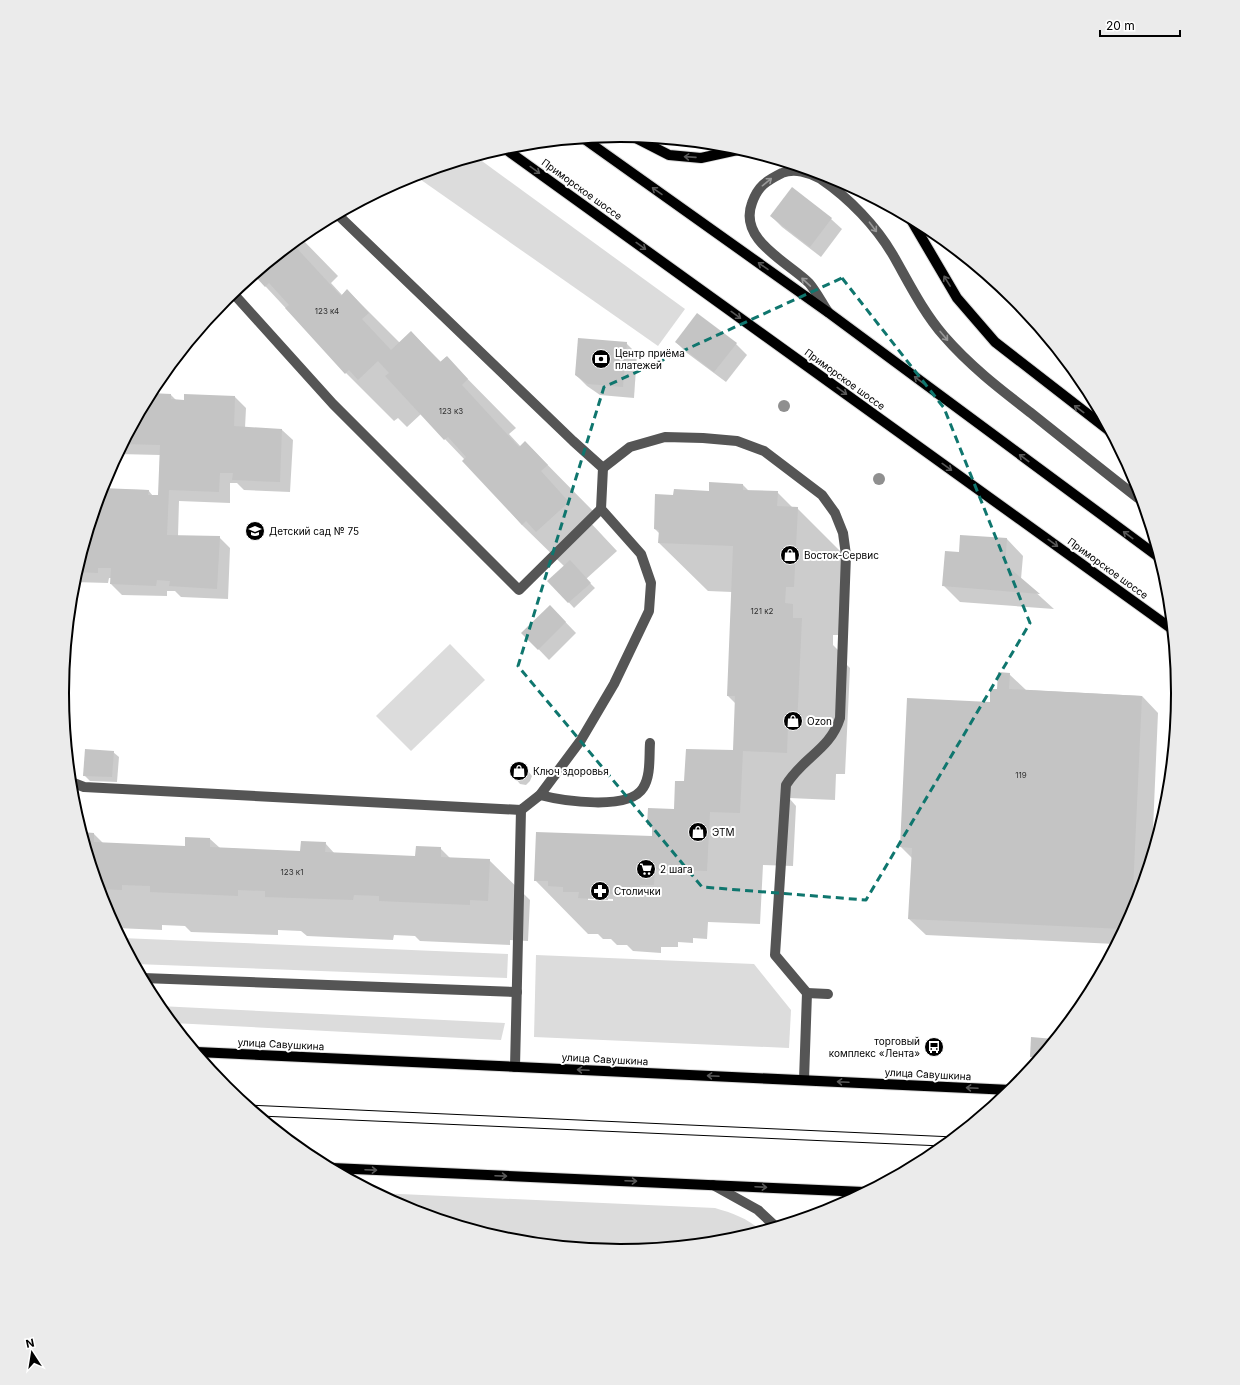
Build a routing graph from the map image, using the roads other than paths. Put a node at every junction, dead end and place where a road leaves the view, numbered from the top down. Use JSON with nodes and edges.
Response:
{"nodes":[{"id":1,"x":590,"y":143,"type":"edge"},
{"id":2,"x":643,"y":143,"type":"edge"},
{"id":3,"x":727,"y":152,"type":"edge"},
{"id":4,"x":510,"y":153,"type":"edge"},
{"id":5,"x":798,"y":171,"type":"edge"},
{"id":6,"x":820,"y":179,"type":"edge"},
{"id":7,"x":341,"y":218,"type":"edge"},
{"id":8,"x":915,"y":227,"type":"edge"},
{"id":9,"x":236,"y":297,"type":"edge"},
{"id":10,"x":829,"y":313,"type":"junction"},
{"id":11,"x":1101,"y":425,"type":"edge"},
{"id":12,"x":603,"y":468,"type":"junction"},
{"id":13,"x":1134,"y":495,"type":"edge"},
{"id":14,"x":601,"y":509,"type":"junction"},
{"id":15,"x":1153,"y":553,"type":"edge"},
{"id":16,"x":1166,"y":625,"type":"edge"},
{"id":17,"x":650,"y":743,"type":"dead end"},
{"id":18,"x":77,"y":784,"type":"edge"},
{"id":19,"x":540,"y":795,"type":"junction"},
{"id":20,"x":521,"y":810,"type":"junction"},
{"id":21,"x":149,"y":978,"type":"edge"},
{"id":22,"x":517,"y":992,"type":"junction"},
{"id":23,"x":807,"y":993,"type":"junction"},
{"id":24,"x":828,"y":994,"type":"dead end"},
{"id":25,"x":203,"y":1052,"type":"edge"},
{"id":26,"x":515,"y":1067,"type":"junction"},
{"id":27,"x":804,"y":1080,"type":"junction"},
{"id":28,"x":1002,"y":1090,"type":"edge"},
{"id":29,"x":342,"y":1168,"type":"edge"},
{"id":30,"x":713,"y":1185,"type":"junction"},
{"id":31,"x":854,"y":1192,"type":"edge"},
{"id":32,"x":771,"y":1222,"type":"edge"}],
"edges":[{"from":10,"to":1,"type":"main road","one_way":true},
{"from":3,"to":2,"type":"main road","one_way":true},
{"from":4,"to":16,"type":"main road","name":"Приморское шоссе","one_way":true},
{"from":10,"to":5,"type":"street","one_way":true},
{"from":6,"to":13,"type":"street","one_way":true},
{"from":7,"to":12,"type":"street"},
{"from":11,"to":8,"type":"main road","one_way":true},
{"from":9,"to":14,"type":"street"},
{"from":15,"to":10,"type":"main road","one_way":true},
{"from":12,"to":14,"type":"street"},
{"from":12,"to":23,"type":"street"},
{"from":14,"to":19,"type":"street"},
{"from":17,"to":19,"type":"street"},
{"from":18,"to":20,"type":"street"},
{"from":19,"to":20,"type":"street"},
{"from":20,"to":22,"type":"street"},
{"from":21,"to":22,"type":"street"},
{"from":22,"to":26,"type":"street"},
{"from":23,"to":24,"type":"street"},
{"from":23,"to":27,"type":"street"},
{"from":25,"to":26,"type":"main road","name":"улица Савушкина"},
{"from":27,"to":26,"type":"main road","name":"улица Савушкина","one_way":true},
{"from":28,"to":27,"type":"main road","name":"улица Савушкина","one_way":true},
{"from":29,"to":30,"type":"main road","one_way":true},
{"from":30,"to":31,"type":"main road","one_way":true},
{"from":30,"to":32,"type":"street"}]}
